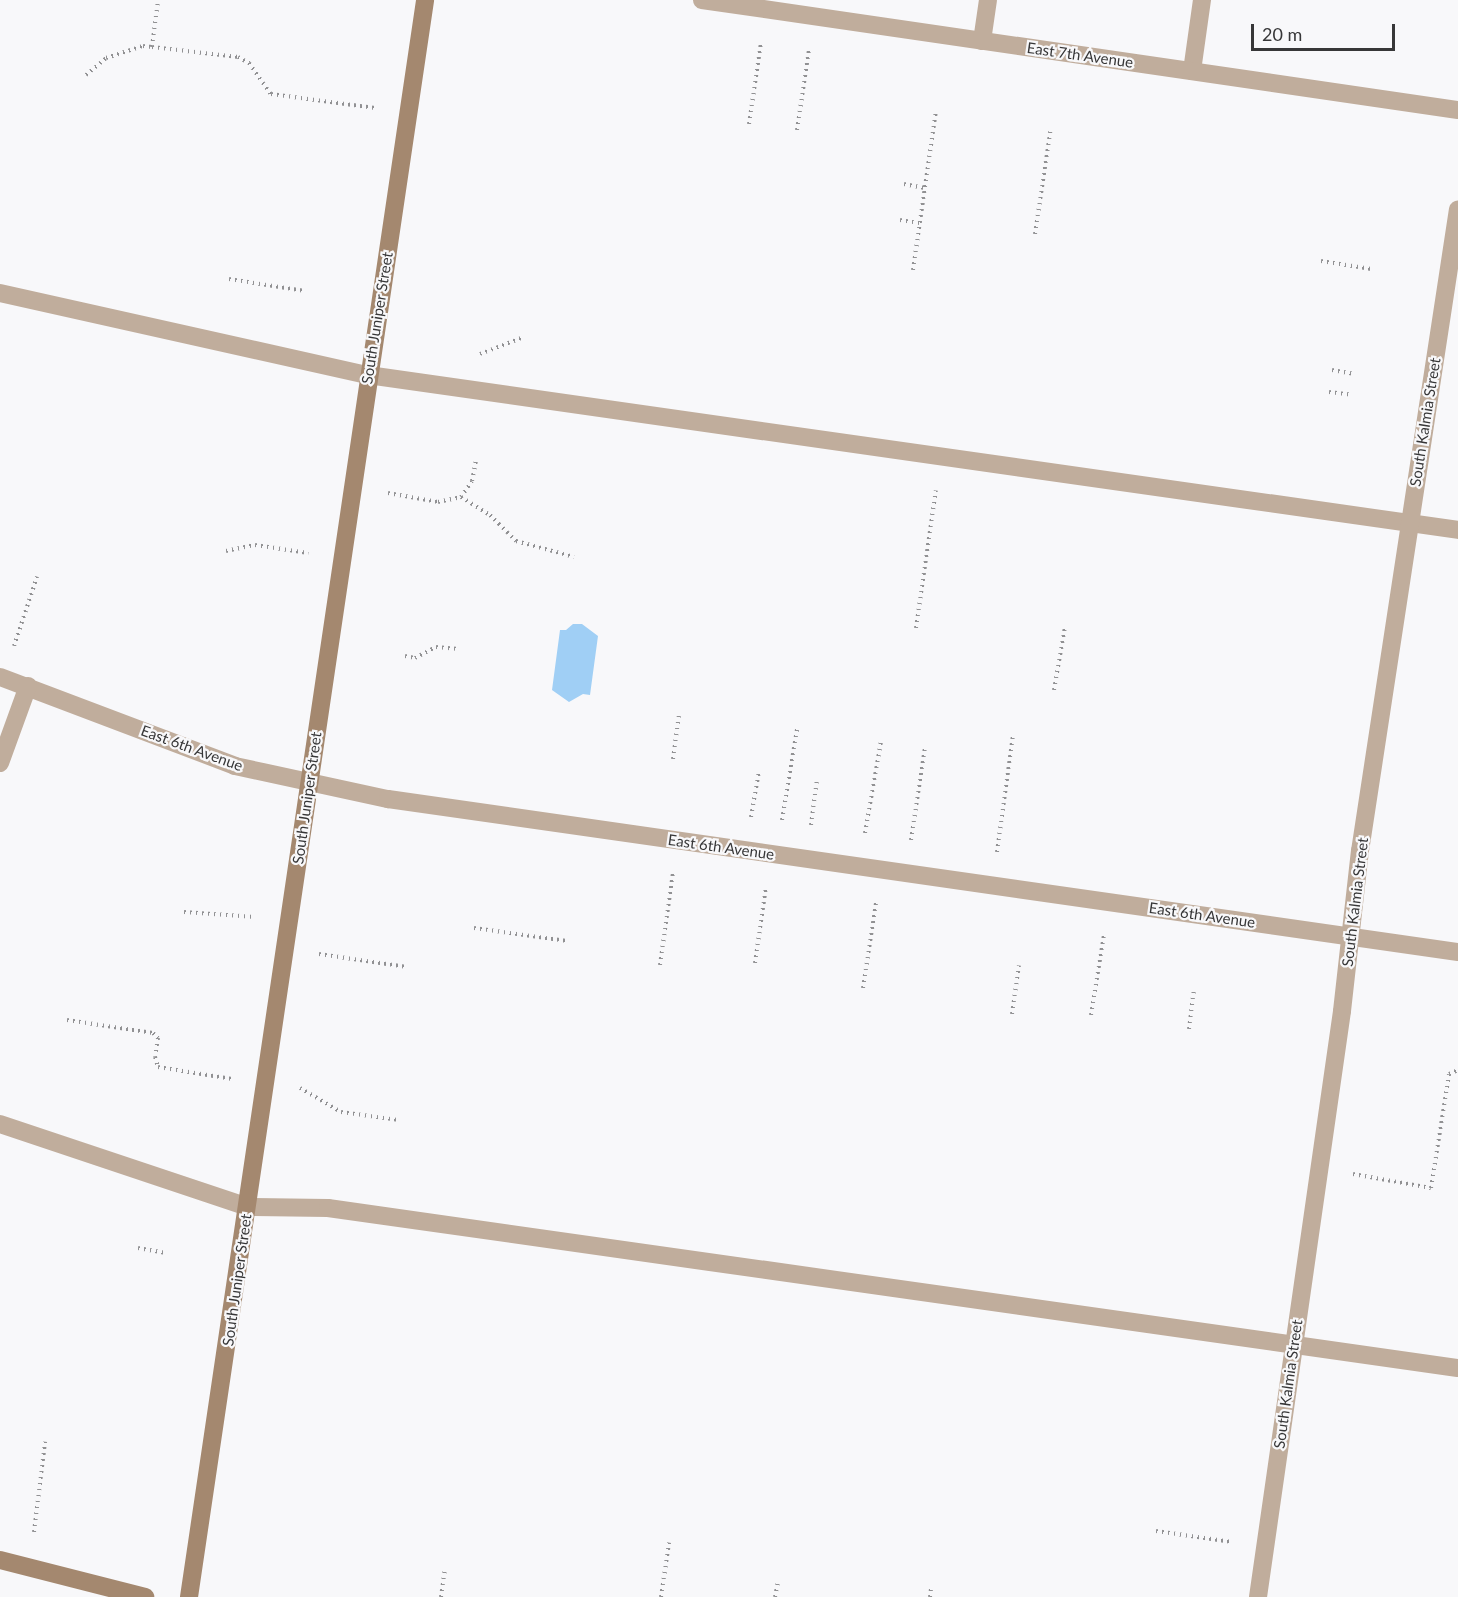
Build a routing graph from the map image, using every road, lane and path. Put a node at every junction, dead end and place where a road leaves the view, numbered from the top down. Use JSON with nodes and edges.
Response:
{"nodes":[{"id":1,"x":158,"y":0,"type":"edge"},
{"id":2,"x":425,"y":0,"type":"edge"},
{"id":3,"x":702,"y":0,"type":"edge"},
{"id":4,"x":988,"y":0,"type":"edge"},
{"id":5,"x":1202,"y":0,"type":"edge"},
{"id":6,"x":766,"y":9,"type":"junction"},
{"id":7,"x":814,"y":16,"type":"junction"},
{"id":8,"x":982,"y":41,"type":"junction"},
{"id":9,"x":152,"y":47,"type":"junction"},
{"id":10,"x":1192,"y":71,"type":"junction"},
{"id":11,"x":86,"y":75,"type":"dead end"},
{"id":12,"x":1458,"y":110,"type":"edge"},
{"id":13,"x":936,"y":111,"type":"dead end"},
{"id":14,"x":408,"y":112,"type":"junction"},
{"id":15,"x":749,"y":124,"type":"dead end"},
{"id":16,"x":1051,"y":127,"type":"dead end"},
{"id":17,"x":797,"y":130,"type":"dead end"},
{"id":18,"x":904,"y":184,"type":"dead end"},
{"id":19,"x":925,"y":188,"type":"junction"},
{"id":20,"x":1458,"y":209,"type":"edge"},
{"id":21,"x":900,"y":220,"type":"dead end"},
{"id":22,"x":920,"y":223,"type":"junction"},
{"id":23,"x":1035,"y":234,"type":"dead end"},
{"id":24,"x":1322,"y":261,"type":"dead end"},
{"id":25,"x":1371,"y":269,"type":"dead end"},
{"id":26,"x":913,"y":270,"type":"dead end"},
{"id":27,"x":229,"y":279,"type":"dead end"},
{"id":28,"x":305,"y":291,"type":"dead end"},
{"id":29,"x":0,"y":292,"type":"edge"},
{"id":30,"x":521,"y":338,"type":"dead end"},
{"id":31,"x":468,"y":356,"type":"dead end"},
{"id":32,"x":1332,"y":370,"type":"dead end"},
{"id":33,"x":1355,"y":374,"type":"dead end"},
{"id":34,"x":368,"y":375,"type":"junction"},
{"id":35,"x":1329,"y":392,"type":"dead end"},
{"id":36,"x":1352,"y":395,"type":"dead end"},
{"id":37,"x":476,"y":462,"type":"dead end"},
{"id":38,"x":938,"y":477,"type":"dead end"},
{"id":39,"x":461,"y":497,"type":"junction"},
{"id":40,"x":428,"y":500,"type":"dead end"},
{"id":41,"x":1410,"y":523,"type":"junction"},
{"id":42,"x":1458,"y":530,"type":"edge"},
{"id":43,"x":226,"y":551,"type":"dead end"},
{"id":44,"x":574,"y":557,"type":"dead end"},
{"id":45,"x":341,"y":558,"type":"junction"},
{"id":46,"x":37,"y":577,"type":"dead end"},
{"id":47,"x":25,"y":612,"type":"dead end"},
{"id":48,"x":1065,"y":627,"type":"dead end"},
{"id":49,"x":916,"y":628,"type":"dead end"},
{"id":50,"x":459,"y":649,"type":"dead end"},
{"id":51,"x":405,"y":656,"type":"dead end"},
{"id":52,"x":0,"y":677,"type":"edge"},
{"id":53,"x":28,"y":686,"type":"junction"},
{"id":54,"x":1054,"y":690,"type":"dead end"},
{"id":55,"x":679,"y":714,"type":"dead end"},
{"id":56,"x":797,"y":729,"type":"dead end"},
{"id":57,"x":1013,"y":735,"type":"dead end"},
{"id":58,"x":881,"y":741,"type":"dead end"},
{"id":59,"x":925,"y":747,"type":"dead end"},
{"id":60,"x":673,"y":759,"type":"dead end"},
{"id":61,"x":0,"y":763,"type":"edge"},
{"id":62,"x":759,"y":771,"type":"dead end"},
{"id":63,"x":817,"y":780,"type":"dead end"},
{"id":64,"x":309,"y":781,"type":"junction"},
{"id":65,"x":746,"y":850,"type":"junction"},
{"id":66,"x":777,"y":855,"type":"junction"},
{"id":67,"x":806,"y":859,"type":"junction"},
{"id":68,"x":860,"y":867,"type":"junction"},
{"id":69,"x":906,"y":873,"type":"junction"},
{"id":70,"x":991,"y":886,"type":"junction"},
{"id":71,"x":184,"y":912,"type":"dead end"},
{"id":72,"x":214,"y":914,"type":"dead end"},
{"id":73,"x":668,"y":914,"type":"dead end"},
{"id":74,"x":760,"y":927,"type":"dead end"},
{"id":75,"x":474,"y":928,"type":"dead end"},
{"id":76,"x":1350,"y":937,"type":"junction"},
{"id":77,"x":567,"y":941,"type":"dead end"},
{"id":78,"x":870,"y":943,"type":"dead end"},
{"id":79,"x":285,"y":949,"type":"junction"},
{"id":80,"x":1458,"y":952,"type":"edge"},
{"id":81,"x":755,"y":963,"type":"dead end"},
{"id":82,"x":660,"y":965,"type":"dead end"},
{"id":83,"x":1019,"y":965,"type":"dead end"},
{"id":84,"x":407,"y":967,"type":"dead end"},
{"id":85,"x":1097,"y":976,"type":"dead end"},
{"id":86,"x":863,"y":988,"type":"dead end"},
{"id":87,"x":1194,"y":989,"type":"dead end"},
{"id":88,"x":1012,"y":1014,"type":"dead end"},
{"id":89,"x":1091,"y":1015,"type":"dead end"},
{"id":90,"x":68,"y":1020,"type":"dead end"},
{"id":91,"x":1189,"y":1029,"type":"dead end"},
{"id":92,"x":268,"y":1070,"type":"junction"},
{"id":93,"x":1458,"y":1070,"type":"edge"},
{"id":94,"x":192,"y":1072,"type":"dead end"},
{"id":95,"x":399,"y":1120,"type":"dead end"},
{"id":96,"x":0,"y":1124,"type":"edge"},
{"id":97,"x":1393,"y":1181,"type":"dead end"},
{"id":98,"x":248,"y":1207,"type":"junction"},
{"id":99,"x":138,"y":1248,"type":"dead end"},
{"id":100,"x":165,"y":1253,"type":"dead end"},
{"id":101,"x":1294,"y":1345,"type":"junction"},
{"id":102,"x":1458,"y":1368,"type":"edge"},
{"id":103,"x":45,"y":1443,"type":"dead end"},
{"id":104,"x":38,"y":1495,"type":"dead end"},
{"id":105,"x":1156,"y":1531,"type":"dead end"},
{"id":106,"x":669,"y":1543,"type":"dead end"},
{"id":107,"x":1265,"y":1547,"type":"junction"},
{"id":108,"x":0,"y":1560,"type":"edge"},
{"id":109,"x":445,"y":1568,"type":"dead end"},
{"id":110,"x":778,"y":1581,"type":"dead end"},
{"id":111,"x":931,"y":1589,"type":"dead end"},
{"id":112,"x":145,"y":1597,"type":"edge"},
{"id":113,"x":189,"y":1597,"type":"edge"},
{"id":114,"x":441,"y":1597,"type":"edge"},
{"id":115,"x":661,"y":1597,"type":"edge"},
{"id":116,"x":775,"y":1597,"type":"edge"},
{"id":117,"x":930,"y":1597,"type":"edge"},
{"id":118,"x":1258,"y":1597,"type":"edge"}],
"edges":[{"from":1,"to":9,"type":"path"},
{"from":2,"to":14,"type":"main road","name":"South Juniper Street"},
{"from":3,"to":6,"type":"street","name":"East 7th Avenue"},
{"from":4,"to":8,"type":"street"},
{"from":5,"to":10,"type":"street"},
{"from":6,"to":7,"type":"street","name":"East 7th Avenue"},
{"from":6,"to":15,"type":"path"},
{"from":7,"to":8,"type":"street","name":"East 7th Avenue"},
{"from":7,"to":17,"type":"path"},
{"from":8,"to":10,"type":"street","name":"East 7th Avenue"},
{"from":9,"to":11,"type":"path"},
{"from":9,"to":14,"type":"path"},
{"from":10,"to":12,"type":"street","name":"East 7th Avenue"},
{"from":13,"to":19,"type":"path"},
{"from":14,"to":34,"type":"main road","name":"South Juniper Street"},
{"from":16,"to":23,"type":"path"},
{"from":18,"to":19,"type":"path"},
{"from":19,"to":22,"type":"path"},
{"from":20,"to":41,"type":"street","name":"South Kalmia Street"},
{"from":21,"to":22,"type":"path"},
{"from":22,"to":26,"type":"path"},
{"from":24,"to":25,"type":"path"},
{"from":27,"to":28,"type":"path"},
{"from":29,"to":34,"type":"street"},
{"from":30,"to":31,"type":"path"},
{"from":32,"to":33,"type":"path"},
{"from":34,"to":41,"type":"street"},
{"from":34,"to":45,"type":"main road","name":"South Juniper Street"},
{"from":35,"to":36,"type":"path"},
{"from":37,"to":39,"type":"path"},
{"from":38,"to":49,"type":"path"},
{"from":39,"to":40,"type":"path"},
{"from":39,"to":44,"type":"path"},
{"from":41,"to":42,"type":"street"},
{"from":41,"to":76,"type":"street","name":"South Kalmia Street"},
{"from":43,"to":45,"type":"path"},
{"from":45,"to":64,"type":"main road","name":"South Juniper Street"},
{"from":46,"to":47,"type":"path"},
{"from":48,"to":54,"type":"path"},
{"from":50,"to":51,"type":"path"},
{"from":52,"to":53,"type":"street","name":"East 6th Avenue"},
{"from":53,"to":61,"type":"street"},
{"from":53,"to":64,"type":"street","name":"East 6th Avenue"},
{"from":55,"to":60,"type":"path"},
{"from":56,"to":66,"type":"path"},
{"from":57,"to":70,"type":"path"},
{"from":58,"to":68,"type":"path"},
{"from":59,"to":69,"type":"path"},
{"from":62,"to":65,"type":"path"},
{"from":63,"to":67,"type":"path"},
{"from":64,"to":65,"type":"street","name":"East 6th Avenue"},
{"from":64,"to":79,"type":"main road","name":"South Juniper Street"},
{"from":65,"to":66,"type":"street","name":"East 6th Avenue"},
{"from":66,"to":67,"type":"street","name":"East 6th Avenue"},
{"from":67,"to":68,"type":"street","name":"East 6th Avenue"},
{"from":68,"to":69,"type":"street","name":"East 6th Avenue"},
{"from":69,"to":70,"type":"street","name":"East 6th Avenue"},
{"from":70,"to":76,"type":"street","name":"East 6th Avenue"},
{"from":71,"to":72,"type":"path"},
{"from":73,"to":82,"type":"path"},
{"from":74,"to":81,"type":"path"},
{"from":75,"to":77,"type":"path"},
{"from":76,"to":80,"type":"street","name":"East 6th Avenue"},
{"from":76,"to":101,"type":"street","name":"South Kalmia Street"},
{"from":78,"to":86,"type":"path"},
{"from":79,"to":84,"type":"path"},
{"from":79,"to":92,"type":"main road","name":"South Juniper Street"},
{"from":83,"to":88,"type":"path"},
{"from":85,"to":89,"type":"path"},
{"from":87,"to":91,"type":"path"},
{"from":90,"to":94,"type":"path"},
{"from":92,"to":95,"type":"path"},
{"from":92,"to":98,"type":"main road","name":"South Juniper Street"},
{"from":93,"to":97,"type":"path"},
{"from":96,"to":98,"type":"street"},
{"from":98,"to":101,"type":"street"},
{"from":98,"to":113,"type":"main road","name":"South Juniper Street"},
{"from":99,"to":100,"type":"path"},
{"from":101,"to":102,"type":"street"},
{"from":101,"to":107,"type":"street","name":"South Kalmia Street"},
{"from":103,"to":104,"type":"path"},
{"from":105,"to":107,"type":"path"},
{"from":106,"to":115,"type":"path"},
{"from":107,"to":118,"type":"street","name":"South Kalmia Street"},
{"from":108,"to":112,"type":"main road"},
{"from":109,"to":114,"type":"path"},
{"from":110,"to":116,"type":"path"},
{"from":111,"to":117,"type":"path"}]}
